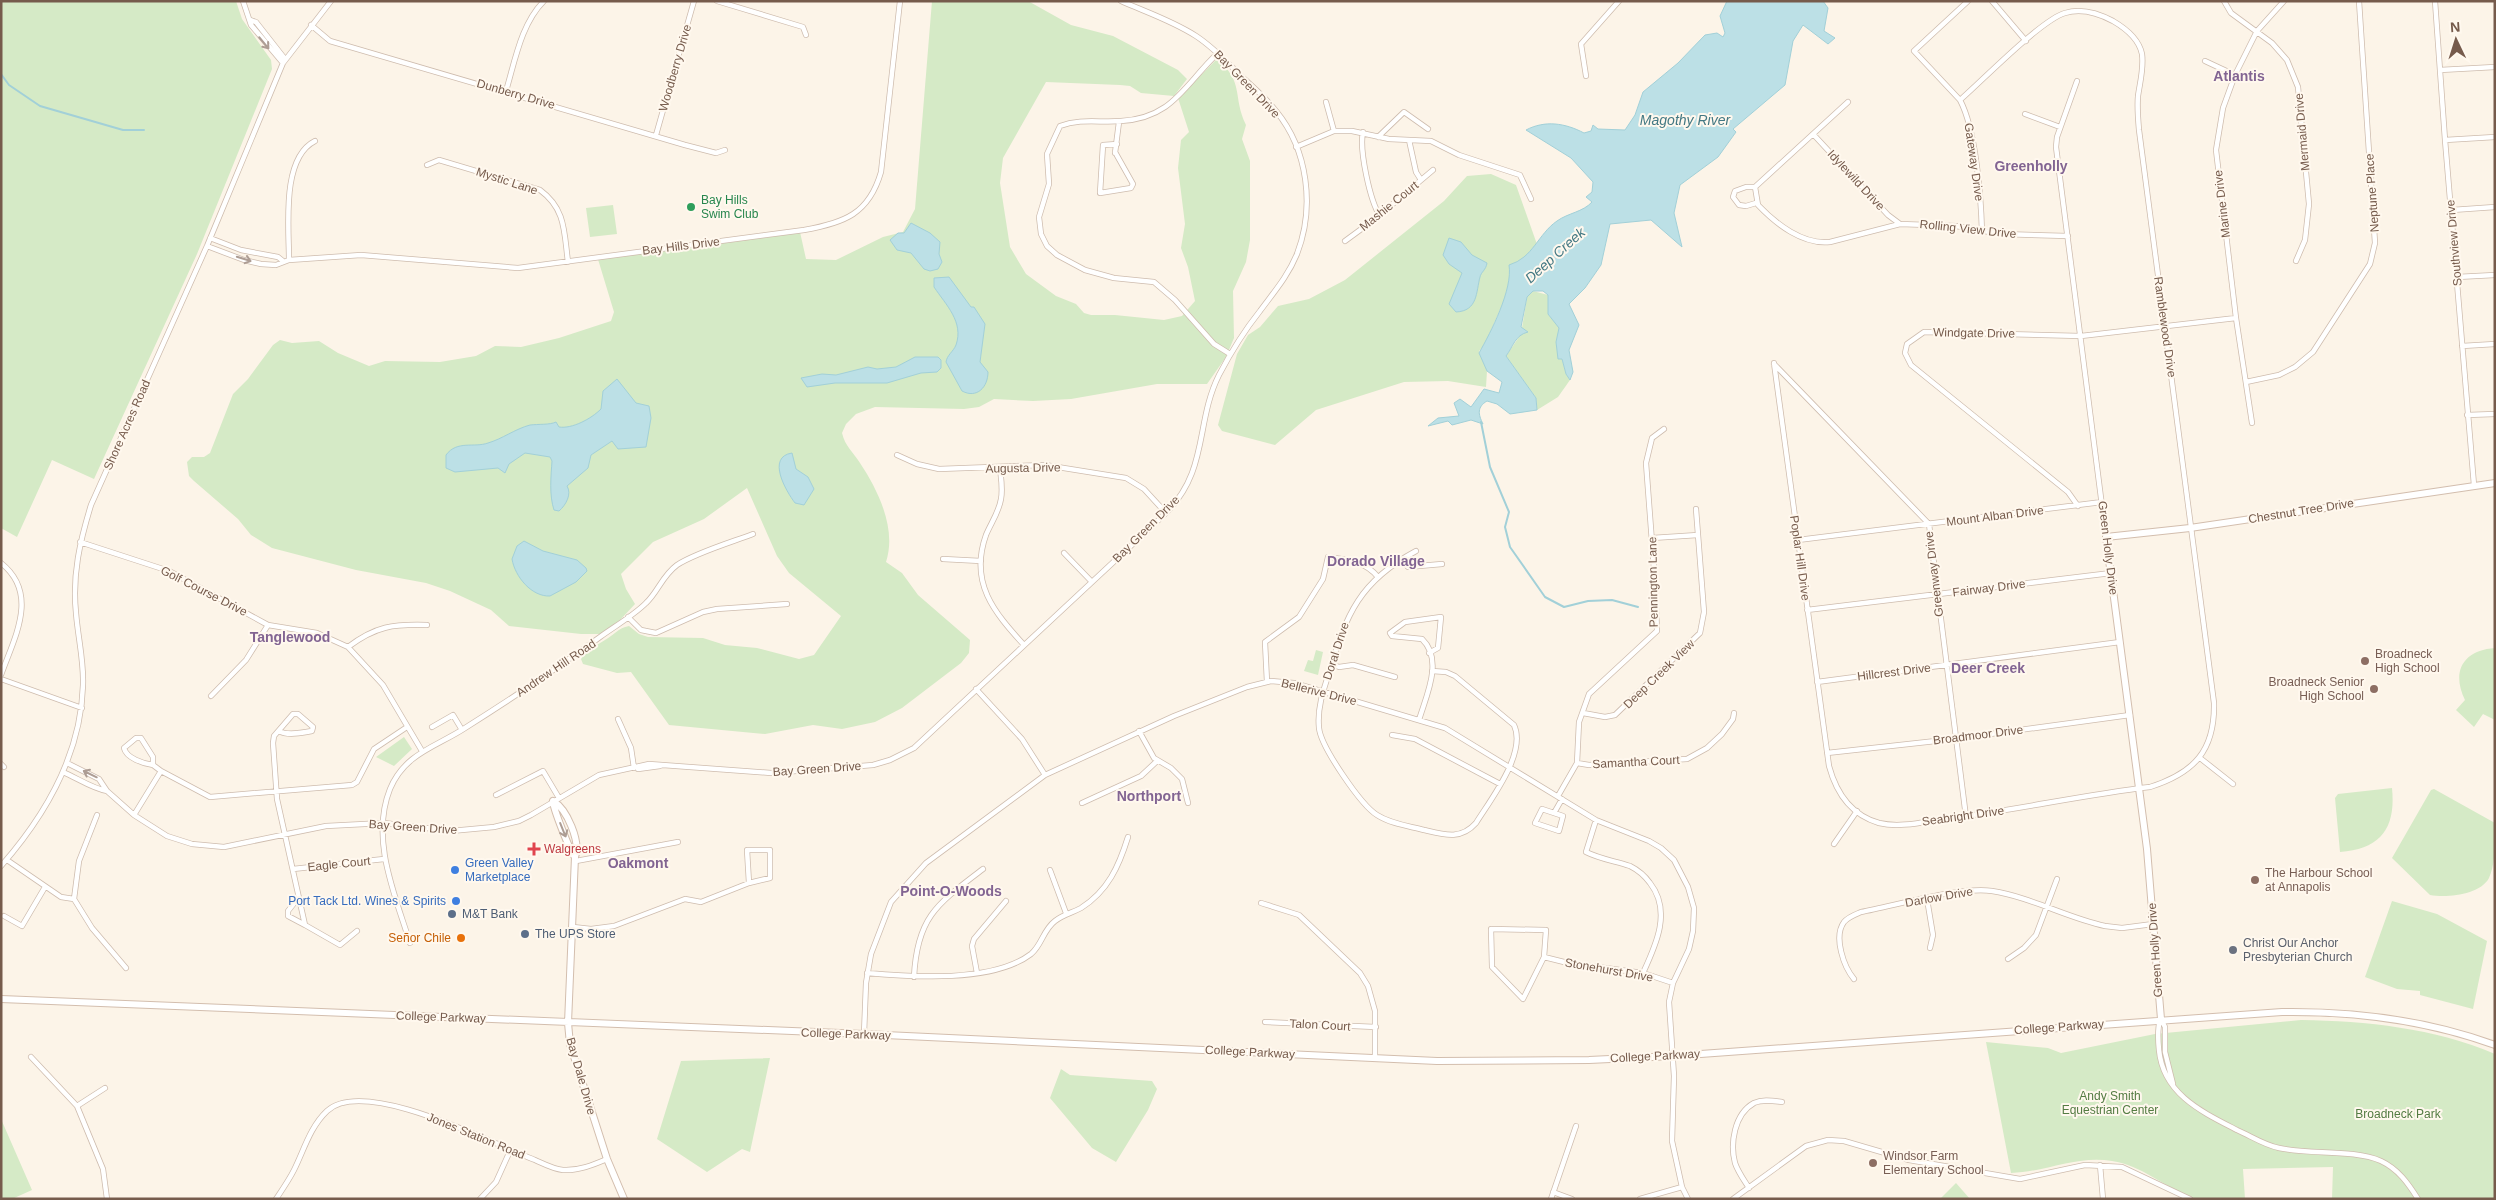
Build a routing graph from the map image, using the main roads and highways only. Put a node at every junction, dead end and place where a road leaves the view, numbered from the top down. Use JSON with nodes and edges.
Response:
{"nodes":[{"id":1,"x":2495,"y":484,"type":"edge"},
{"id":2,"x":2106,"y":537,"type":"joint"},
{"id":3,"x":556,"y":799,"type":"road end"},
{"id":4,"x":1,"y":999,"type":"edge"},
{"id":5,"x":2160,"y":1019,"type":"junction"},
{"id":6,"x":568,"y":1023,"type":"junction"},
{"id":7,"x":2495,"y":1045,"type":"edge"},
{"id":8,"x":624,"y":1199,"type":"edge"}],
"edges":[{"from":1,"to":2,"type":"main road","name":"Chestnut Tree Drive"},
{"from":2,"to":5,"type":"main road","name":"Green Holly Drive"},
{"from":3,"to":6,"type":"main road","name":"Bay Dale Drive"},
{"from":4,"to":6,"type":"main road","name":"College Parkway"},
{"from":5,"to":6,"type":"main road","name":"College Parkway"},
{"from":5,"to":7,"type":"main road","name":"College Parkway"},
{"from":6,"to":8,"type":"main road","name":"Bay Dale Drive"}]}
